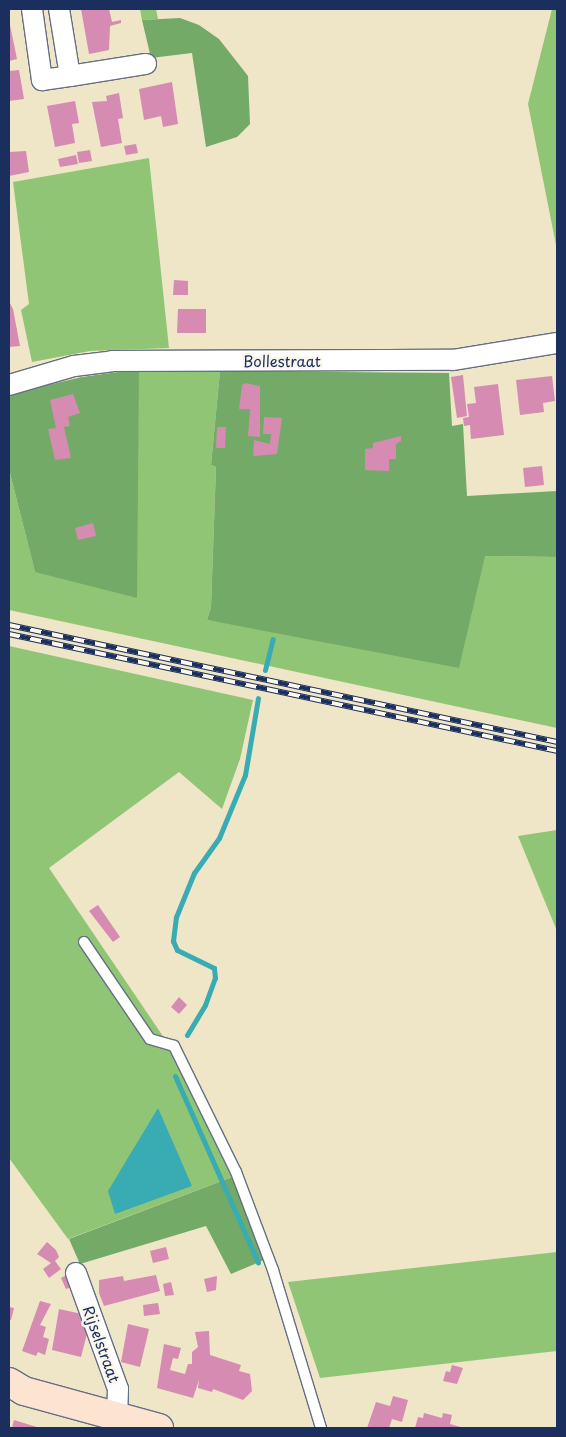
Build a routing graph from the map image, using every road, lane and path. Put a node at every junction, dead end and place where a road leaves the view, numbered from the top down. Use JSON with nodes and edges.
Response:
{"nodes":[{"id":1,"x":32,"y":9,"type":"edge"},
{"id":2,"x":58,"y":9,"type":"edge"},
{"id":3,"x":146,"y":64,"type":"dead end"},
{"id":4,"x":70,"y":76,"type":"junction"},
{"id":5,"x":557,"y":343,"type":"edge"},
{"id":6,"x":9,"y":385,"type":"edge"},
{"id":7,"x":84,"y":942,"type":"dead end"},
{"id":8,"x":76,"y":1273,"type":"dead end"},
{"id":9,"x":14,"y":1389,"type":"edge"},
{"id":10,"x":117,"y":1417,"type":"junction"},
{"id":11,"x":159,"y":1428,"type":"edge"},
{"id":12,"x":321,"y":1428,"type":"edge"}],
"edges":[{"from":1,"to":4,"type":"street"},
{"from":2,"to":4,"type":"street"},
{"from":3,"to":4,"type":"street"},
{"from":5,"to":6,"type":"street","name":"Bollestraat"},
{"from":7,"to":12,"type":"lane"},
{"from":8,"to":10,"type":"street","name":"Rijselstraat"},
{"from":9,"to":10,"type":"street"},
{"from":10,"to":11,"type":"street"}]}
